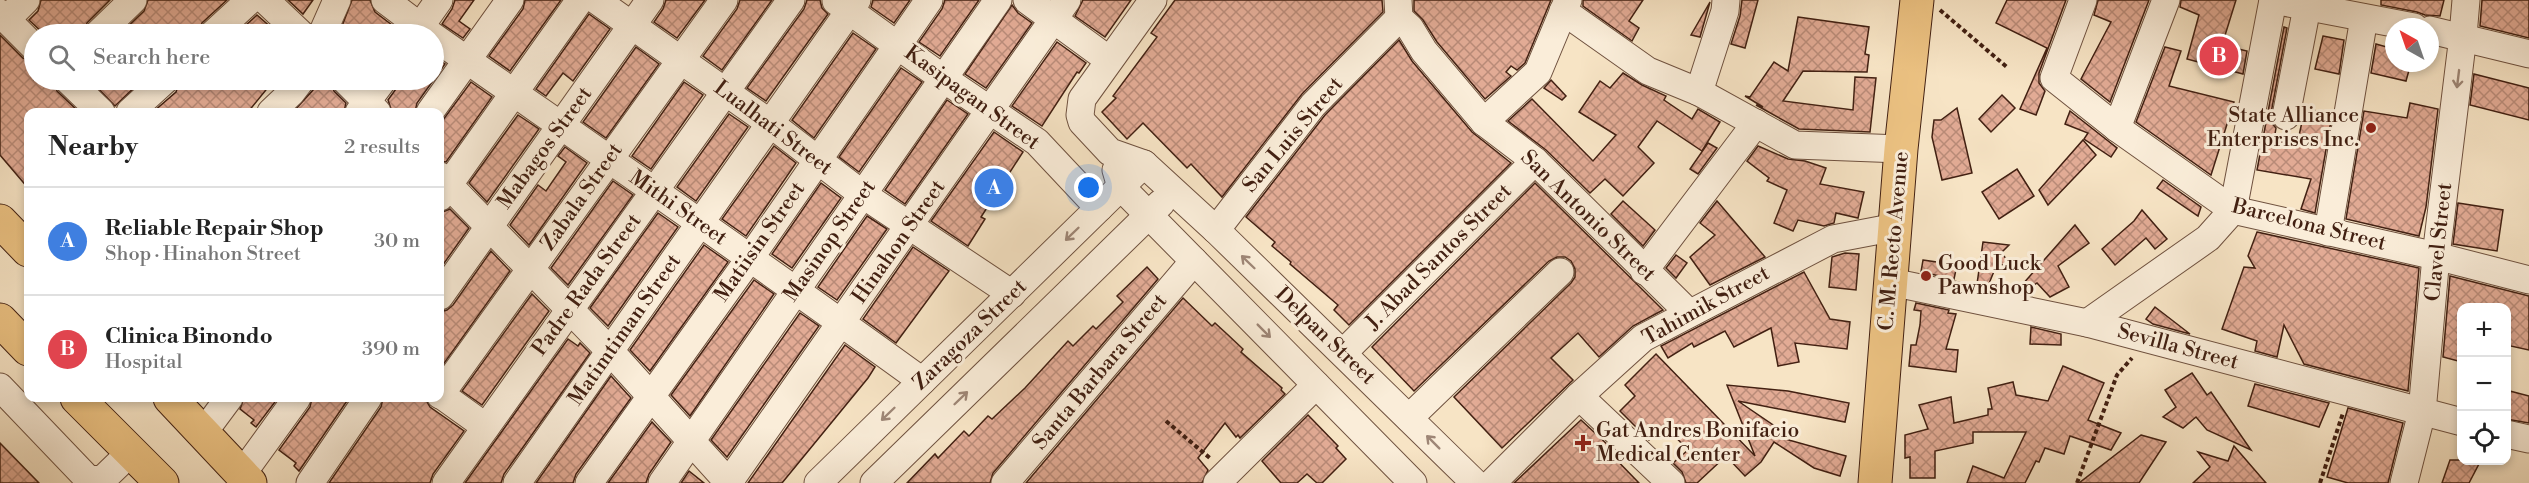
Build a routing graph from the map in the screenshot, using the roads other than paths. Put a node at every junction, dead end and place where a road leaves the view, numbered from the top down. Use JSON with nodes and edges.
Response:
{"nodes":[{"id":1,"x":26,"y":0,"type":"edge"},
{"id":2,"x":133,"y":0,"type":"edge"},
{"id":3,"x":250,"y":0,"type":"edge"},
{"id":4,"x":266,"y":0,"type":"edge"},
{"id":5,"x":337,"y":0,"type":"edge"},
{"id":6,"x":385,"y":0,"type":"edge"},
{"id":7,"x":439,"y":0,"type":"edge"},
{"id":8,"x":510,"y":0,"type":"edge"},
{"id":9,"x":580,"y":0,"type":"edge"},
{"id":10,"x":596,"y":0,"type":"edge"},
{"id":11,"x":650,"y":0,"type":"edge"},
{"id":12,"x":724,"y":0,"type":"edge"},
{"id":13,"x":791,"y":0,"type":"edge"},
{"id":14,"x":929,"y":0,"type":"edge"},
{"id":15,"x":998,"y":0,"type":"edge"},
{"id":16,"x":1027,"y":0,"type":"edge"},
{"id":17,"x":1153,"y":0,"type":"edge"},
{"id":18,"x":1726,"y":0,"type":"edge"},
{"id":19,"x":2083,"y":0,"type":"edge"},
{"id":20,"x":2166,"y":0,"type":"edge"},
{"id":21,"x":2273,"y":0,"type":"edge"},
{"id":22,"x":2466,"y":0,"type":"edge"},
{"id":23,"x":847,"y":3,"type":"edge"},
{"id":24,"x":1927,"y":4,"type":"edge"},
{"id":25,"x":1565,"y":6,"type":"edge"},
{"id":26,"x":2307,"y":7,"type":"junction"},
{"id":27,"x":1399,"y":9,"type":"edge"},
{"id":28,"x":1060,"y":11,"type":"edge"},
{"id":29,"x":3,"y":16,"type":"edge"},
{"id":30,"x":2364,"y":18,"type":"junction"},
{"id":31,"x":2385,"y":22,"type":"edge"},
{"id":32,"x":108,"y":24,"type":"edge"},
{"id":33,"x":224,"y":24,"type":"edge"},
{"id":34,"x":291,"y":24,"type":"edge"},
{"id":35,"x":326,"y":24,"type":"edge"},
{"id":36,"x":413,"y":24,"type":"edge"},
{"id":37,"x":428,"y":24,"type":"edge"},
{"id":38,"x":632,"y":26,"type":"junction"},
{"id":39,"x":2439,"y":32,"type":"edge"},
{"id":40,"x":2463,"y":36,"type":"junction"},
{"id":41,"x":24,"y":37,"type":"edge"},
{"id":42,"x":898,"y":44,"type":"junction"},
{"id":43,"x":444,"y":46,"type":"edge"},
{"id":44,"x":2529,"y":54,"type":"edge"},
{"id":45,"x":681,"y":60,"type":"junction"},
{"id":46,"x":1109,"y":60,"type":"junction"},
{"id":47,"x":467,"y":61,"type":"junction"},
{"id":48,"x":944,"y":79,"type":"junction"},
{"id":49,"x":78,"y":90,"type":"edge"},
{"id":50,"x":154,"y":90,"type":"edge"},
{"id":51,"x":293,"y":90,"type":"edge"},
{"id":52,"x":353,"y":90,"type":"edge"},
{"id":53,"x":378,"y":90,"type":"edge"},
{"id":54,"x":726,"y":92,"type":"junction"},
{"id":55,"x":1699,"y":92,"type":"junction"},
{"id":56,"x":515,"y":93,"type":"junction"},
{"id":57,"x":97,"y":108,"type":"edge"},
{"id":58,"x":134,"y":108,"type":"edge"},
{"id":59,"x":275,"y":108,"type":"edge"},
{"id":60,"x":367,"y":108,"type":"edge"},
{"id":61,"x":369,"y":108,"type":"edge"},
{"id":62,"x":433,"y":108,"type":"edge"},
{"id":63,"x":991,"y":110,"type":"junction"},
{"id":64,"x":2286,"y":116,"type":"dead end"},
{"id":65,"x":1484,"y":122,"type":"junction"},
{"id":66,"x":1756,"y":123,"type":"junction"},
{"id":67,"x":771,"y":124,"type":"junction"},
{"id":68,"x":560,"y":125,"type":"junction"},
{"id":69,"x":2117,"y":128,"type":"junction"},
{"id":70,"x":1902,"y":149,"type":"junction"},
{"id":71,"x":1110,"y":152,"type":"junction"},
{"id":72,"x":607,"y":160,"type":"junction"},
{"id":73,"x":816,"y":160,"type":"junction"},
{"id":74,"x":1535,"y":160,"type":"junction"},
{"id":75,"x":1144,"y":164,"type":"junction"},
{"id":76,"x":444,"y":183,"type":"edge"},
{"id":77,"x":1121,"y":187,"type":"junction"},
{"id":78,"x":444,"y":188,"type":"edge"},
{"id":79,"x":656,"y":190,"type":"junction"},
{"id":80,"x":1173,"y":191,"type":"junction"},
{"id":81,"x":862,"y":194,"type":"junction"},
{"id":82,"x":1099,"y":208,"type":"junction"},
{"id":83,"x":2233,"y":210,"type":"junction"},
{"id":84,"x":1149,"y":215,"type":"junction"},
{"id":85,"x":0,"y":221,"type":"edge"},
{"id":86,"x":701,"y":224,"type":"junction"},
{"id":87,"x":911,"y":225,"type":"junction"},
{"id":88,"x":489,"y":226,"type":"junction"},
{"id":89,"x":1896,"y":227,"type":"junction"},
{"id":90,"x":1216,"y":230,"type":"junction"},
{"id":91,"x":2328,"y":232,"type":"junction"},
{"id":92,"x":24,"y":246,"type":"edge"},
{"id":93,"x":2436,"y":256,"type":"junction"},
{"id":94,"x":750,"y":258,"type":"junction"},
{"id":95,"x":1194,"y":261,"type":"junction"},
{"id":96,"x":531,"y":269,"type":"junction"},
{"id":97,"x":1644,"y":271,"type":"junction"},
{"id":98,"x":1560,"y":272,"type":"dead end"},
{"id":99,"x":2529,"y":280,"type":"edge"},
{"id":100,"x":1891,"y":282,"type":"junction"},
{"id":101,"x":796,"y":289,"type":"junction"},
{"id":102,"x":444,"y":290,"type":"edge"},
{"id":103,"x":1012,"y":294,"type":"junction"},
{"id":104,"x":570,"y":309,"type":"junction"},
{"id":105,"x":1689,"y":313,"type":"junction"},
{"id":106,"x":0,"y":320,"type":"edge"},
{"id":107,"x":842,"y":323,"type":"junction"},
{"id":108,"x":2087,"y":323,"type":"junction"},
{"id":109,"x":24,"y":345,"type":"edge"},
{"id":110,"x":610,"y":351,"type":"junction"},
{"id":111,"x":1343,"y":353,"type":"junction"},
{"id":112,"x":922,"y":381,"type":"junction"},
{"id":113,"x":1316,"y":385,"type":"junction"},
{"id":114,"x":0,"y":387,"type":"edge"},
{"id":115,"x":444,"y":389,"type":"edge"},
{"id":116,"x":650,"y":396,"type":"junction"},
{"id":117,"x":1579,"y":396,"type":"junction"},
{"id":118,"x":444,"y":397,"type":"edge"},
{"id":119,"x":81,"y":402,"type":"edge"},
{"id":120,"x":174,"y":402,"type":"edge"},
{"id":121,"x":226,"y":402,"type":"edge"},
{"id":122,"x":294,"y":402,"type":"edge"},
{"id":123,"x":365,"y":402,"type":"edge"},
{"id":124,"x":2422,"y":412,"type":"junction"},
{"id":125,"x":1409,"y":418,"type":"junction"},
{"id":126,"x":2457,"y":421,"type":"edge"},
{"id":127,"x":486,"y":428,"type":"junction"},
{"id":128,"x":204,"y":433,"type":"junction"},
{"id":129,"x":2511,"y":435,"type":"edge"},
{"id":130,"x":2529,"y":439,"type":"edge"},
{"id":131,"x":692,"y":442,"type":"junction"},
{"id":132,"x":131,"y":452,"type":"junction"},
{"id":133,"x":246,"y":478,"type":"edge"},
{"id":134,"x":1222,"y":478,"type":"edge"},
{"id":135,"x":162,"y":483,"type":"edge"},
{"id":136,"x":310,"y":483,"type":"edge"},
{"id":137,"x":446,"y":483,"type":"edge"},
{"id":138,"x":517,"y":483,"type":"edge"},
{"id":139,"x":589,"y":483,"type":"edge"},
{"id":140,"x":663,"y":483,"type":"edge"},
{"id":141,"x":729,"y":483,"type":"edge"},
{"id":142,"x":818,"y":483,"type":"edge"},
{"id":143,"x":874,"y":483,"type":"edge"},
{"id":144,"x":1005,"y":483,"type":"edge"},
{"id":145,"x":1413,"y":483,"type":"edge"},
{"id":146,"x":1474,"y":483,"type":"edge"},
{"id":147,"x":1492,"y":483,"type":"edge"},
{"id":148,"x":1671,"y":483,"type":"edge"},
{"id":149,"x":1875,"y":483,"type":"edge"},
{"id":150,"x":2404,"y":483,"type":"edge"}],
"edges":[{"from":1,"to":29,"type":"street"},
{"from":2,"to":32,"type":"street"},
{"from":3,"to":33,"type":"street"},
{"from":4,"to":34,"type":"street"},
{"from":5,"to":35,"type":"street"},
{"from":6,"to":36,"type":"street","name":"Mithi Street"},
{"from":7,"to":37,"type":"street"},
{"from":8,"to":47,"type":"street"},
{"from":9,"to":56,"type":"street"},
{"from":10,"to":38,"type":"street","name":"Lualhati Street"},
{"from":11,"to":38,"type":"street","name":"Mabagos Street"},
{"from":12,"to":45,"type":"street","name":"Zabala Street"},
{"from":13,"to":54,"type":"street","name":"Padre Rada Street"},
{"from":14,"to":42,"type":"street","name":"Matiisin Street"},
{"from":15,"to":48,"type":"street","name":"Masinop Street"},
{"from":16,"to":28,"type":"street"},
{"from":17,"to":46,"type":"street"},
{"from":18,"to":55,"type":"street"},
{"from":19,"to":69,"type":"street","name":"Barcelona Street"},
{"from":20,"to":69,"type":"street"},
{"from":21,"to":26,"type":"street"},
{"from":21,"to":83,"type":"street"},
{"from":22,"to":40,"type":"street","name":"Clavel Street"},
{"from":23,"to":42,"type":"street","name":"Kasipagan Street"},
{"from":23,"to":67,"type":"street","name":"Matimtiman Street"},
{"from":24,"to":70,"type":"main road","name":"C. M. Recto Avenue"},
{"from":25,"to":55,"type":"street"},
{"from":25,"to":65,"type":"street"},
{"from":26,"to":30,"type":"street"},
{"from":26,"to":64,"type":"street"},
{"from":27,"to":65,"type":"street","name":"San Antonio Street"},
{"from":27,"to":90,"type":"street","name":"San Luis Street"},
{"from":28,"to":46,"type":"street"},
{"from":28,"to":63,"type":"street","name":"Hinahon Street"},
{"from":29,"to":41,"type":"street"},
{"from":30,"to":31,"type":"street"},
{"from":30,"to":91,"type":"street"},
{"from":38,"to":45,"type":"street","name":"Lualhati Street"},
{"from":38,"to":68,"type":"street","name":"Mabagos Street"},
{"from":39,"to":40,"type":"street"},
{"from":40,"to":44,"type":"street"},
{"from":40,"to":93,"type":"street","name":"Clavel Street","one_way":true},
{"from":42,"to":48,"type":"street","name":"Kasipagan Street"},
{"from":42,"to":73,"type":"street","name":"Matiisin Street"},
{"from":43,"to":47,"type":"street","name":"Mithi Street"},
{"from":45,"to":54,"type":"street","name":"Lualhati Street"},
{"from":45,"to":72,"type":"street","name":"Zabala Street"},
{"from":46,"to":71,"type":"street"},
{"from":47,"to":56,"type":"street","name":"Mithi Street"},
{"from":47,"to":62,"type":"street"},
{"from":48,"to":63,"type":"street","name":"Kasipagan Street"},
{"from":48,"to":81,"type":"street","name":"Masinop Street"},
{"from":49,"to":57,"type":"street"},
{"from":50,"to":58,"type":"street"},
{"from":51,"to":59,"type":"street"},
{"from":52,"to":60,"type":"street"},
{"from":53,"to":61,"type":"street"},
{"from":54,"to":67,"type":"street","name":"Lualhati Street"},
{"from":54,"to":79,"type":"street","name":"Padre Rada Street"},
{"from":55,"to":66,"type":"street"},
{"from":56,"to":68,"type":"street","name":"Mithi Street"},
{"from":56,"to":76,"type":"street"},
{"from":63,"to":82,"type":"street","name":"Kasipagan Street"},
{"from":63,"to":87,"type":"street","name":"Hinahon Street"},
{"from":65,"to":74,"type":"street","name":"San Antonio Street"},
{"from":66,"to":70,"type":"street"},
{"from":66,"to":97,"type":"street"},
{"from":67,"to":73,"type":"street","name":"Lualhati Street"},
{"from":67,"to":86,"type":"street","name":"Matimtiman Street"},
{"from":68,"to":72,"type":"street","name":"Mithi Street"},
{"from":68,"to":88,"type":"street","name":"Mabagos Street"},
{"from":69,"to":83,"type":"street","name":"Barcelona Street"},
{"from":70,"to":89,"type":"main road","name":"C. M. Recto Avenue"},
{"from":71,"to":75,"type":"street"},
{"from":71,"to":77,"type":"street"},
{"from":72,"to":79,"type":"street","name":"Mithi Street"},
{"from":72,"to":96,"type":"street","name":"Zabala Street"},
{"from":73,"to":81,"type":"street","name":"Lualhati Street"},
{"from":73,"to":94,"type":"street","name":"Matiisin Street"},
{"from":74,"to":97,"type":"street","name":"San Antonio Street"},
{"from":74,"to":111,"type":"street","name":"J. Abad Santos Street"},
{"from":75,"to":77,"type":"street","name":"Zaragoza Street"},
{"from":75,"to":80,"type":"street"},
{"from":77,"to":82,"type":"street","name":"Zaragoza Street"},
{"from":77,"to":84,"type":"street"},
{"from":78,"to":88,"type":"street"},
{"from":79,"to":86,"type":"street","name":"Mithi Street"},
{"from":79,"to":104,"type":"street","name":"Padre Rada Street"},
{"from":80,"to":84,"type":"street","name":"Zaragoza Street"},
{"from":80,"to":90,"type":"street","name":"Delpan Street"},
{"from":81,"to":87,"type":"street","name":"Lualhati Street"},
{"from":81,"to":101,"type":"street","name":"Masinop Street"},
{"from":82,"to":103,"type":"street","name":"Zaragoza Street","one_way":true},
{"from":83,"to":91,"type":"street","name":"Barcelona Street"},
{"from":83,"to":108,"type":"street"},
{"from":84,"to":95,"type":"street","name":"Delpan Street"},
{"from":143,"to":84,"type":"street","name":"Zaragoza Street","one_way":true},
{"from":85,"to":92,"type":"main road"},
{"from":86,"to":94,"type":"street","name":"Mithi Street"},
{"from":86,"to":110,"type":"street","name":"Matimtiman Street"},
{"from":87,"to":103,"type":"street","name":"Lualhati Street"},
{"from":87,"to":107,"type":"street","name":"Hinahon Street"},
{"from":88,"to":96,"type":"street"},
{"from":88,"to":102,"type":"street","name":"Mabagos Street"},
{"from":89,"to":100,"type":"main road","name":"C. M. Recto Avenue"},
{"from":89,"to":105,"type":"street","name":"Tahimik Street"},
{"from":111,"to":90,"type":"street","name":"Delpan Street","one_way":true},
{"from":91,"to":93,"type":"street","name":"Barcelona Street"},
{"from":93,"to":99,"type":"street","name":"Barcelona Street"},
{"from":93,"to":124,"type":"street","name":"Clavel Street"},
{"from":94,"to":101,"type":"street","name":"Mithi Street"},
{"from":94,"to":116,"type":"street","name":"Matiisin Street"},
{"from":95,"to":113,"type":"street","name":"Delpan Street","one_way":true},
{"from":95,"to":144,"type":"street","name":"Santa Barbara Street"},
{"from":96,"to":104,"type":"street"},
{"from":96,"to":115,"type":"street","name":"Zabala Street"},
{"from":97,"to":105,"type":"street","name":"San Antonio Street"},
{"from":98,"to":125,"type":"street"},
{"from":100,"to":108,"type":"street","name":"Sevilla Street"},
{"from":100,"to":149,"type":"main road","name":"C. M. Recto Avenue"},
{"from":101,"to":107,"type":"street","name":"Mithi Street"},
{"from":101,"to":131,"type":"street","name":"Masinop Street"},
{"from":103,"to":112,"type":"street","name":"Zaragoza Street"},
{"from":104,"to":110,"type":"street"},
{"from":104,"to":127,"type":"street","name":"Padre Rada Street"},
{"from":105,"to":117,"type":"street","name":"Tahimik Street"},
{"from":106,"to":109,"type":"main road"},
{"from":107,"to":112,"type":"street","name":"Mithi Street"},
{"from":107,"to":141,"type":"street","name":"Hinahon Street"},
{"from":108,"to":124,"type":"street","name":"Sevilla Street"},
{"from":110,"to":116,"type":"street"},
{"from":110,"to":138,"type":"street","name":"Matimtiman Street"},
{"from":111,"to":125,"type":"street","name":"Delpan Street"},
{"from":112,"to":142,"type":"street","name":"Zaragoza Street","one_way":true},
{"from":113,"to":134,"type":"street"},
{"from":113,"to":145,"type":"street","name":"Delpan Street"},
{"from":114,"to":132,"type":"street"},
{"from":116,"to":131,"type":"street"},
{"from":116,"to":139,"type":"street","name":"Matiisin Street"},
{"from":117,"to":147,"type":"street","name":"Tahimik Street"},
{"from":117,"to":148,"type":"street"},
{"from":118,"to":127,"type":"street"},
{"from":119,"to":132,"type":"main road"},
{"from":120,"to":128,"type":"main road"},
{"from":121,"to":128,"type":"street"},
{"from":122,"to":133,"type":"street"},
{"from":123,"to":136,"type":"street"},
{"from":124,"to":126,"type":"street","name":"Sevilla Street"},
{"from":124,"to":150,"type":"street","name":"Clavel Street"},
{"from":146,"to":125,"type":"street","name":"Delpan Street","one_way":true},
{"from":127,"to":137,"type":"street","name":"Padre Rada Street"},
{"from":128,"to":133,"type":"main road"},
{"from":129,"to":130,"type":"street"},
{"from":131,"to":140,"type":"street","name":"Masinop Street"},
{"from":131,"to":141,"type":"street"},
{"from":132,"to":135,"type":"main road"}]}
